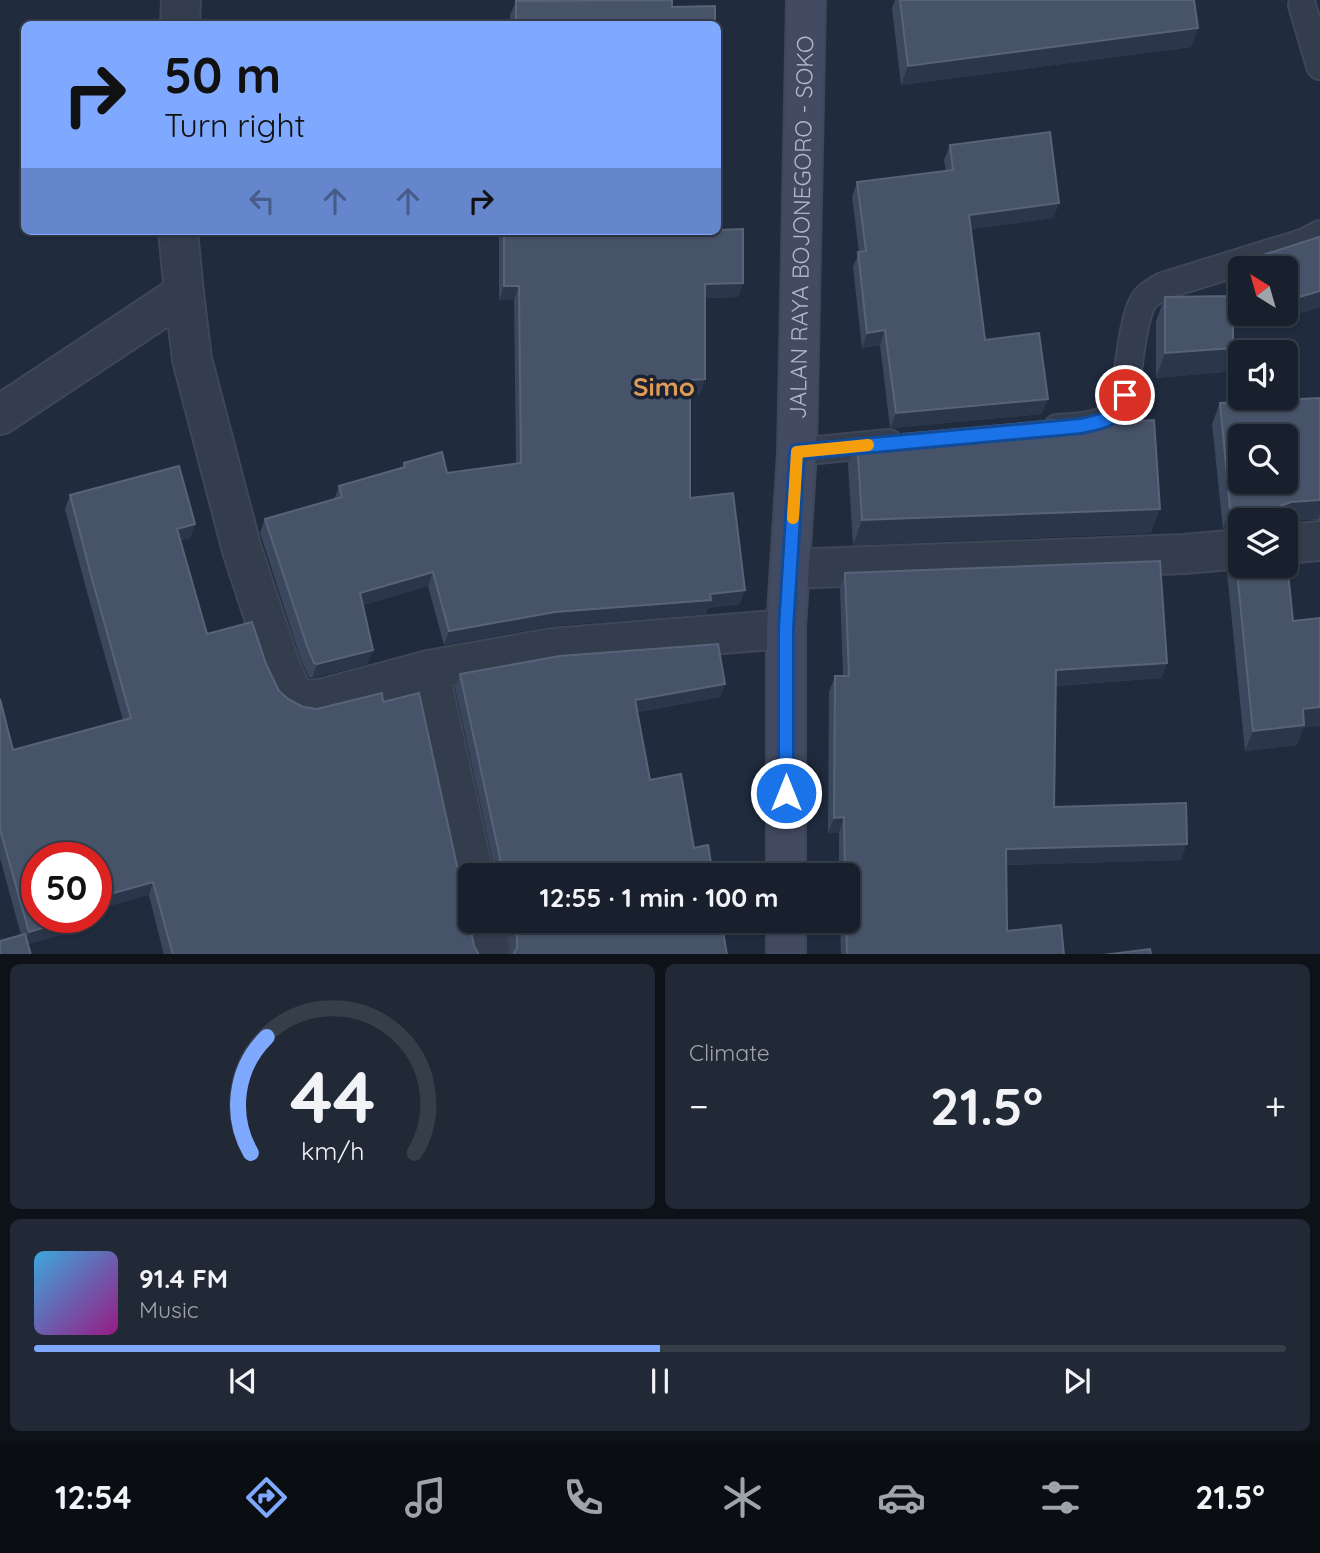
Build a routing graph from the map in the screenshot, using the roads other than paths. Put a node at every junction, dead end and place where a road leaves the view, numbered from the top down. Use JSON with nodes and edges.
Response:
{"nodes":[{"id":1,"x":181,"y":0,"type":"edge"},
{"id":2,"x":806,"y":0,"type":"edge"},
{"id":3,"x":1302,"y":5,"type":"dead end"},
{"id":4,"x":180,"y":21,"type":"edge"},
{"id":5,"x":1320,"y":66,"type":"edge"},
{"id":6,"x":1320,"y":234,"type":"edge"},
{"id":7,"x":178,"y":235,"type":"edge"},
{"id":8,"x":184,"y":293,"type":"junction"},
{"id":9,"x":0,"y":415,"type":"edge"},
{"id":10,"x":1027,"y":431,"type":"edge"},
{"id":11,"x":919,"y":441,"type":"edge"},
{"id":12,"x":797,"y":452,"type":"junction"},
{"id":13,"x":1320,"y":541,"type":"edge"},
{"id":14,"x":1298,"y":543,"type":"edge"},
{"id":15,"x":1228,"y":550,"type":"edge"},
{"id":16,"x":790,"y":569,"type":"junction"},
{"id":17,"x":786,"y":629,"type":"junction"},
{"id":18,"x":429,"y":670,"type":"junction"},
{"id":19,"x":471,"y":863,"type":"edge"},
{"id":20,"x":786,"y":863,"type":"edge"},
{"id":21,"x":487,"y":933,"type":"edge"},
{"id":22,"x":786,"y":933,"type":"edge"},
{"id":23,"x":491,"y":954,"type":"edge"},
{"id":24,"x":786,"y":954,"type":"edge"}],
"edges":[{"from":1,"to":4,"type":"street"},
{"from":2,"to":12,"type":"main road","name":"JALAN RAYA BOJONEGORO - SOKO"},
{"from":3,"to":5,"type":"lane"},
{"from":6,"to":10,"type":"lane"},
{"from":7,"to":8,"type":"street"},
{"from":8,"to":9,"type":"street"},
{"from":8,"to":18,"type":"street"},
{"from":11,"to":12,"type":"lane"},
{"from":12,"to":16,"type":"main road","name":"JALAN RAYA BOJONEGORO - SOKO"},
{"from":13,"to":14,"type":"street"},
{"from":15,"to":16,"type":"street"},
{"from":16,"to":17,"type":"main road","name":"JALAN RAYA BOJONEGORO - SOKO"},
{"from":17,"to":18,"type":"street"},
{"from":17,"to":20,"type":"main road","name":"JALAN RAYA BOJONEGORO - SOKO"},
{"from":18,"to":19,"type":"street"},
{"from":21,"to":23,"type":"street"},
{"from":22,"to":24,"type":"main road"}]}
